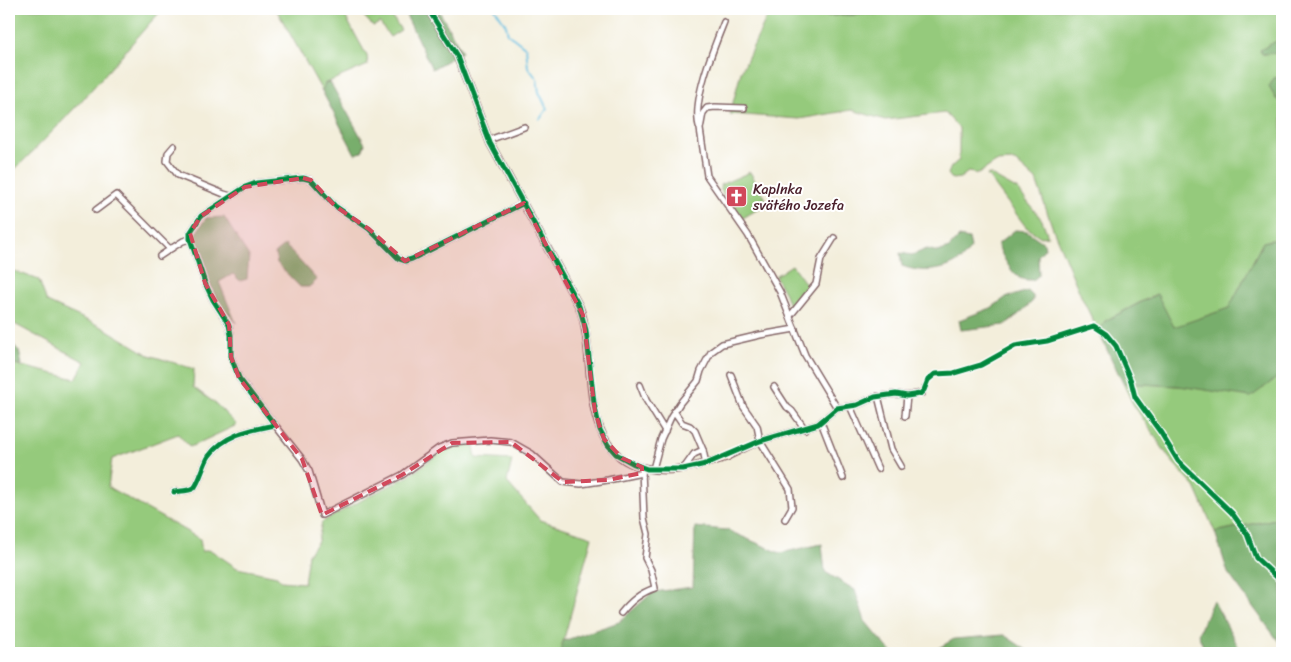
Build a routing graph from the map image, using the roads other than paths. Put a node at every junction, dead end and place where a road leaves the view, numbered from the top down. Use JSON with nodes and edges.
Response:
{"nodes":[{"id":1,"x":428,"y":9,"type":"edge"},
{"id":2,"x":724,"y":22,"type":"dead end"},
{"id":3,"x":744,"y":108,"type":"dead end"},
{"id":4,"x":524,"y":127,"type":"dead end"},
{"id":5,"x":700,"y":129,"type":"junction"},
{"id":6,"x":489,"y":140,"type":"junction"},
{"id":7,"x":174,"y":146,"type":"dead end"},
{"id":8,"x":230,"y":196,"type":"junction"},
{"id":9,"x":524,"y":203,"type":"junction"},
{"id":10,"x":96,"y":210,"type":"dead end"},
{"id":11,"x":834,"y":238,"type":"dead end"},
{"id":12,"x":190,"y":239,"type":"junction"},
{"id":13,"x":172,"y":248,"type":"junction"},
{"id":14,"x":160,"y":256,"type":"dead end"},
{"id":15,"x":790,"y":316,"type":"junction"},
{"id":16,"x":795,"y":329,"type":"junction"},
{"id":17,"x":731,"y":375,"type":"dead end"},
{"id":18,"x":640,"y":385,"type":"dead end"},
{"id":19,"x":774,"y":387,"type":"dead end"},
{"id":20,"x":925,"y":387,"type":"dead end"},
{"id":21,"x":878,"y":396,"type":"junction"},
{"id":22,"x":907,"y":396,"type":"junction"},
{"id":23,"x":850,"y":406,"type":"junction"},
{"id":24,"x":837,"y":408,"type":"junction"},
{"id":25,"x":674,"y":411,"type":"junction"},
{"id":26,"x":905,"y":416,"type":"dead end"},
{"id":27,"x":821,"y":422,"type":"junction"},
{"id":28,"x":275,"y":424,"type":"junction"},
{"id":29,"x":804,"y":429,"type":"junction"},
{"id":30,"x":664,"y":430,"type":"junction"},
{"id":31,"x":760,"y":441,"type":"junction"},
{"id":32,"x":702,"y":450,"type":"junction"},
{"id":33,"x":727,"y":457,"type":"joint"},
{"id":34,"x":706,"y":464,"type":"junction"},
{"id":35,"x":901,"y":466,"type":"dead end"},
{"id":36,"x":653,"y":469,"type":"junction"},
{"id":37,"x":683,"y":469,"type":"junction"},
{"id":38,"x":878,"y":469,"type":"dead end"},
{"id":39,"x":642,"y":470,"type":"junction"},
{"id":40,"x":843,"y":478,"type":"dead end"},
{"id":41,"x":174,"y":492,"type":"dead end"},
{"id":42,"x":785,"y":519,"type":"dead end"},
{"id":43,"x":621,"y":613,"type":"dead end"}],
"edges":[{"from":1,"to":6,"type":"street"},
{"from":2,"to":5,"type":"street"},
{"from":3,"to":5,"type":"street"},
{"from":4,"to":6,"type":"street"},
{"from":5,"to":15,"type":"street"},
{"from":6,"to":9,"type":"street"},
{"from":7,"to":8,"type":"street"},
{"from":8,"to":9,"type":"street"},
{"from":8,"to":12,"type":"street"},
{"from":9,"to":39,"type":"street"},
{"from":10,"to":13,"type":"street"},
{"from":11,"to":15,"type":"street"},
{"from":12,"to":13,"type":"street"},
{"from":12,"to":28,"type":"street"},
{"from":13,"to":14,"type":"street"},
{"from":15,"to":16,"type":"street"},
{"from":16,"to":24,"type":"street"},
{"from":16,"to":25,"type":"street"},
{"from":17,"to":31,"type":"street"},
{"from":18,"to":30,"type":"street"},
{"from":19,"to":29,"type":"street"},
{"from":20,"to":22,"type":"street"},
{"from":21,"to":22,"type":"street"},
{"from":21,"to":23,"type":"street"},
{"from":21,"to":35,"type":"street"},
{"from":22,"to":26,"type":"street"},
{"from":23,"to":24,"type":"street"},
{"from":23,"to":38,"type":"street"},
{"from":24,"to":27,"type":"street"},
{"from":25,"to":30,"type":"street"},
{"from":25,"to":32,"type":"street"},
{"from":27,"to":29,"type":"street"},
{"from":27,"to":40,"type":"street"},
{"from":28,"to":39,"type":"street"},
{"from":28,"to":41,"type":"street"},
{"from":29,"to":31,"type":"street"},
{"from":30,"to":36,"type":"street"},
{"from":31,"to":33,"type":"street"},
{"from":31,"to":42,"type":"street"},
{"from":32,"to":34,"type":"street"},
{"from":32,"to":37,"type":"street"},
{"from":33,"to":34,"type":"street"},
{"from":34,"to":37,"type":"street"},
{"from":36,"to":37,"type":"street"},
{"from":36,"to":39,"type":"street"},
{"from":39,"to":43,"type":"street"}]}
